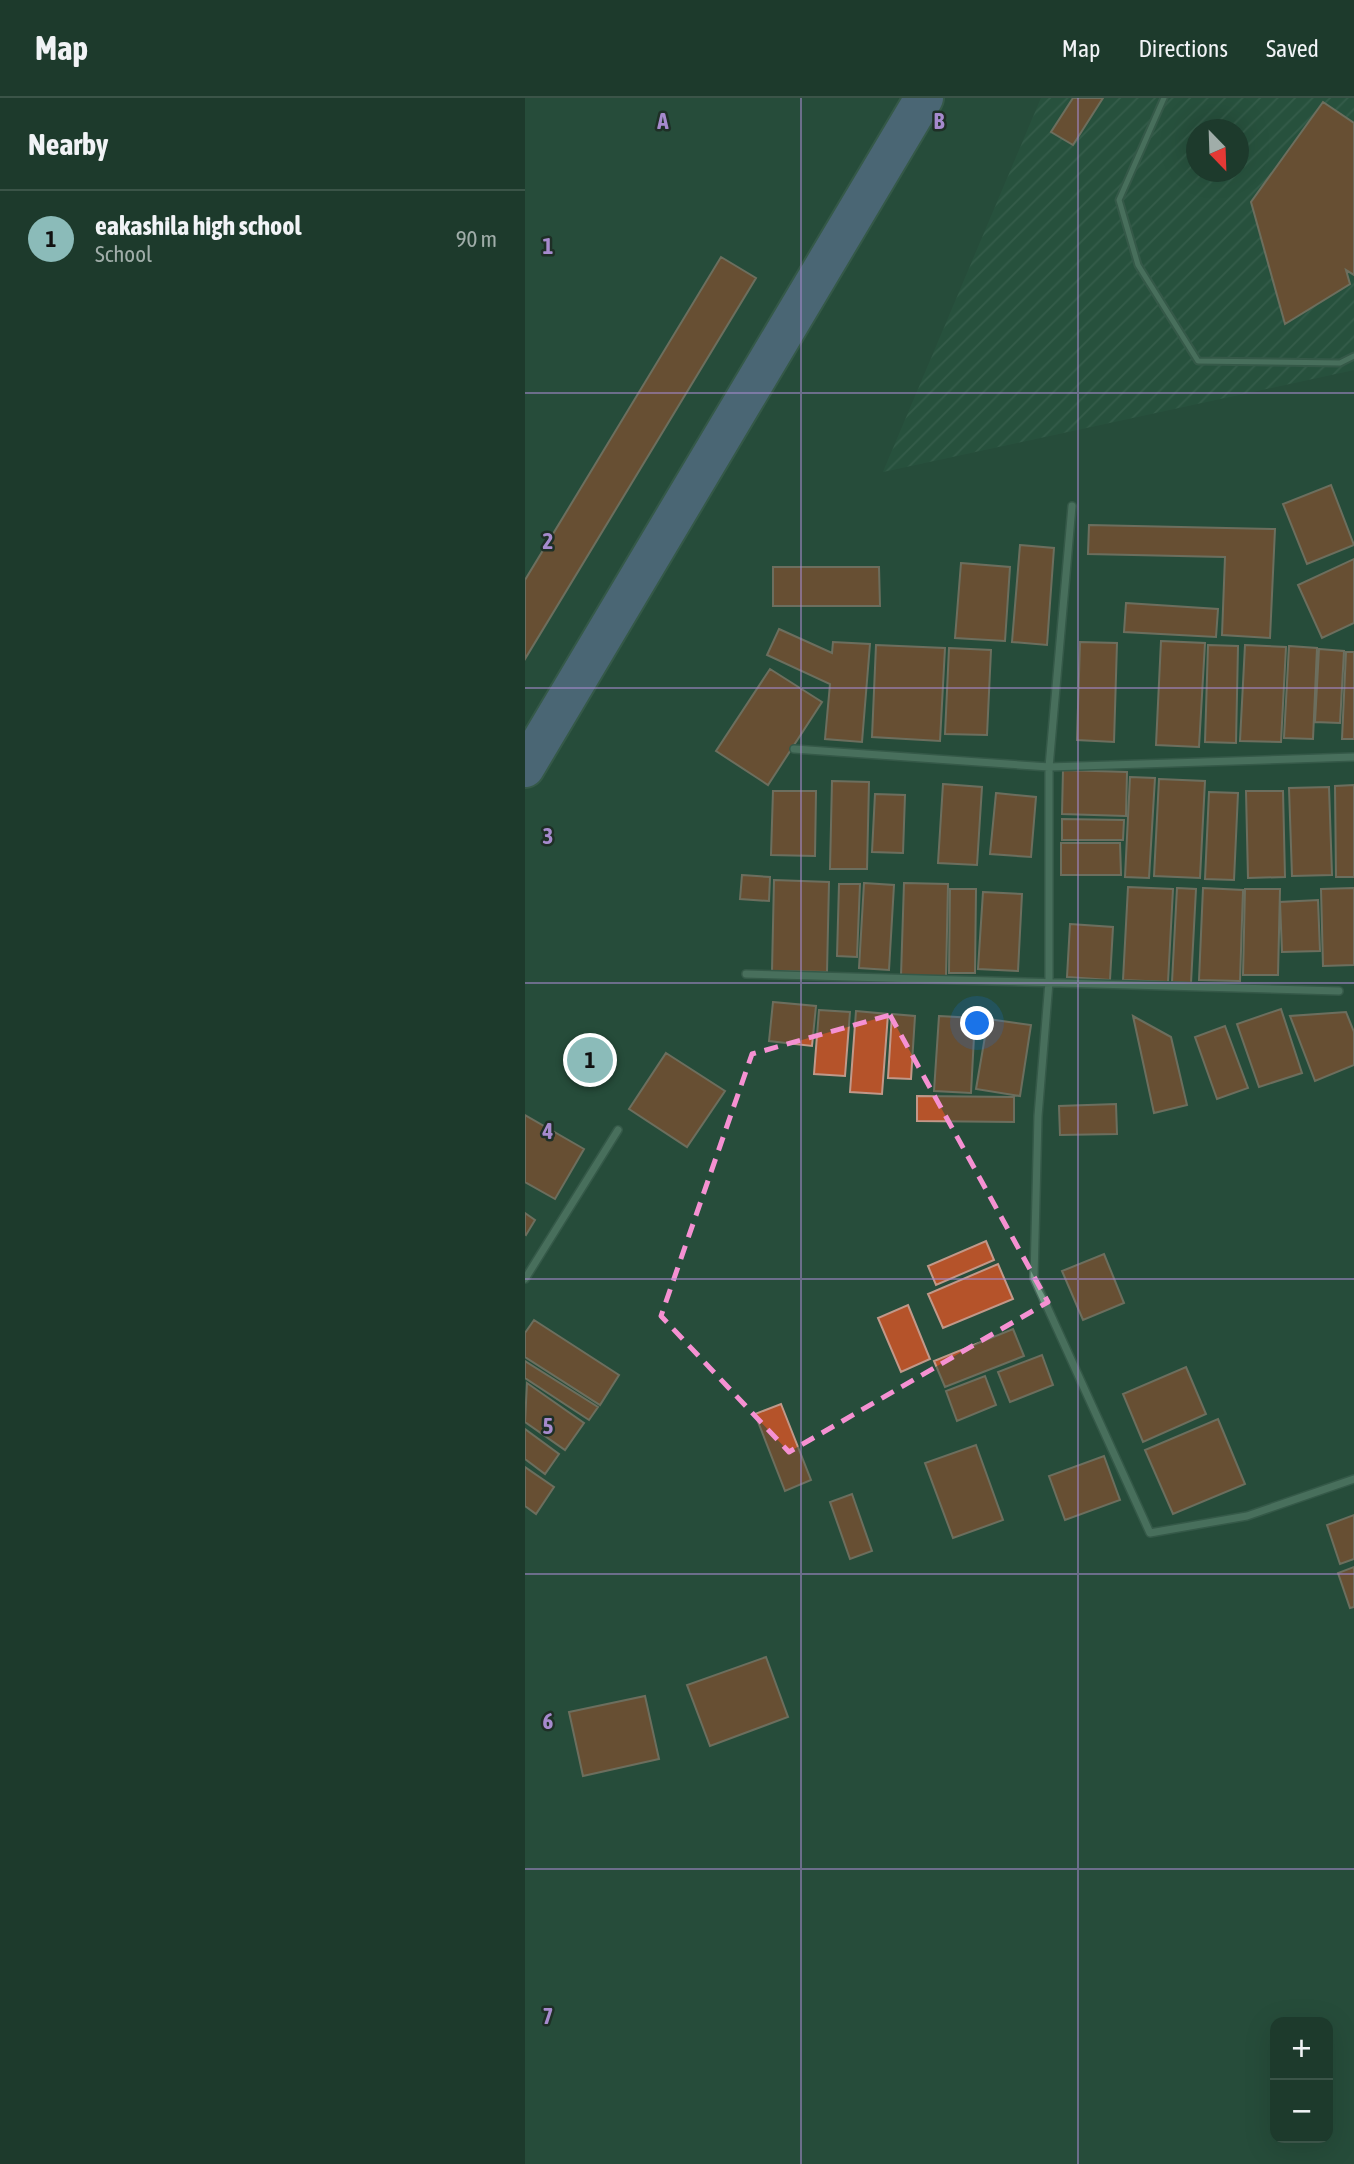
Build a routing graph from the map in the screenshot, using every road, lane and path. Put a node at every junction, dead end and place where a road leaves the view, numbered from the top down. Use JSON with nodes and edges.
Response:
{"nodes":[{"id":1,"x":924,"y":98,"type":"edge"},
{"id":2,"x":1164,"y":98,"type":"edge"},
{"id":3,"x":1354,"y":356,"type":"edge"},
{"id":4,"x":1072,"y":506,"type":"dead end"},
{"id":5,"x":794,"y":749,"type":"dead end"},
{"id":6,"x":1354,"y":757,"type":"edge"},
{"id":7,"x":1049,"y":767,"type":"junction"},
{"id":8,"x":525,"y":768,"type":"edge"},
{"id":9,"x":745,"y":974,"type":"dead end"},
{"id":10,"x":1049,"y":982,"type":"junction"},
{"id":11,"x":1339,"y":991,"type":"dead end"},
{"id":12,"x":618,"y":1130,"type":"dead end"},
{"id":13,"x":525,"y":1279,"type":"edge"},
{"id":14,"x":1354,"y":1479,"type":"edge"}],
"edges":[{"from":1,"to":8,"type":"main road"},
{"from":2,"to":3,"type":"lane"},
{"from":4,"to":7,"type":"street"},
{"from":5,"to":7,"type":"street"},
{"from":6,"to":7,"type":"street"},
{"from":7,"to":10,"type":"street"},
{"from":9,"to":10,"type":"street"},
{"from":10,"to":11,"type":"street"},
{"from":10,"to":14,"type":"street"},
{"from":12,"to":13,"type":"street"}]}
